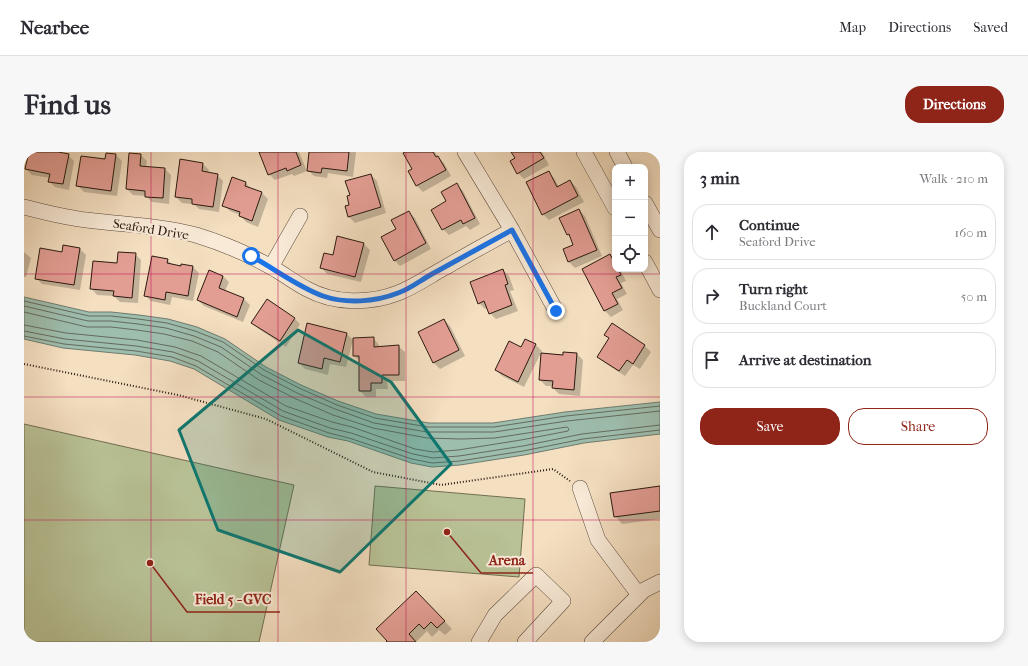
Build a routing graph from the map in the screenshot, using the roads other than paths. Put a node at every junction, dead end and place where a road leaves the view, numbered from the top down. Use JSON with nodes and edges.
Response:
{"nodes":[{"id":1,"x":465,"y":152,"type":"edge"},
{"id":2,"x":584,"y":152,"type":"edge"},
{"id":3,"x":617,"y":152,"type":"edge"},
{"id":4,"x":623,"y":164,"type":"edge"},
{"id":5,"x":612,"y":203,"type":"edge"},
{"id":6,"x":24,"y":207,"type":"edge"},
{"id":7,"x":648,"y":208,"type":"edge"},
{"id":8,"x":300,"y":216,"type":"dead end"},
{"id":9,"x":512,"y":230,"type":"junction"},
{"id":10,"x":660,"y":230,"type":"edge"},
{"id":11,"x":271,"y":267,"type":"junction"},
{"id":12,"x":648,"y":268,"type":"edge"},
{"id":13,"x":660,"y":290,"type":"edge"},
{"id":14,"x":556,"y":311,"type":"dead end"},
{"id":15,"x":580,"y":488,"type":"road end"},
{"id":16,"x":660,"y":582,"type":"edge"},
{"id":17,"x":639,"y":595,"type":"junction"},
{"id":18,"x":482,"y":641,"type":"edge"},
{"id":19,"x":525,"y":642,"type":"edge"},
{"id":20,"x":592,"y":642,"type":"edge"}],
"edges":[{"from":1,"to":9,"type":"street"},
{"from":2,"to":5,"type":"street"},
{"from":3,"to":4,"type":"street"},
{"from":6,"to":11,"type":"street","name":"Seaford Drive"},
{"from":7,"to":10,"type":"street"},
{"from":8,"to":11,"type":"street"},
{"from":9,"to":11,"type":"street","name":"Seaford Drive"},
{"from":9,"to":14,"type":"street"},
{"from":12,"to":13,"type":"street"},
{"from":15,"to":17,"type":"street"},
{"from":16,"to":17,"type":"street"},
{"from":17,"to":20,"type":"street"},
{"from":18,"to":19,"type":"street"}]}
